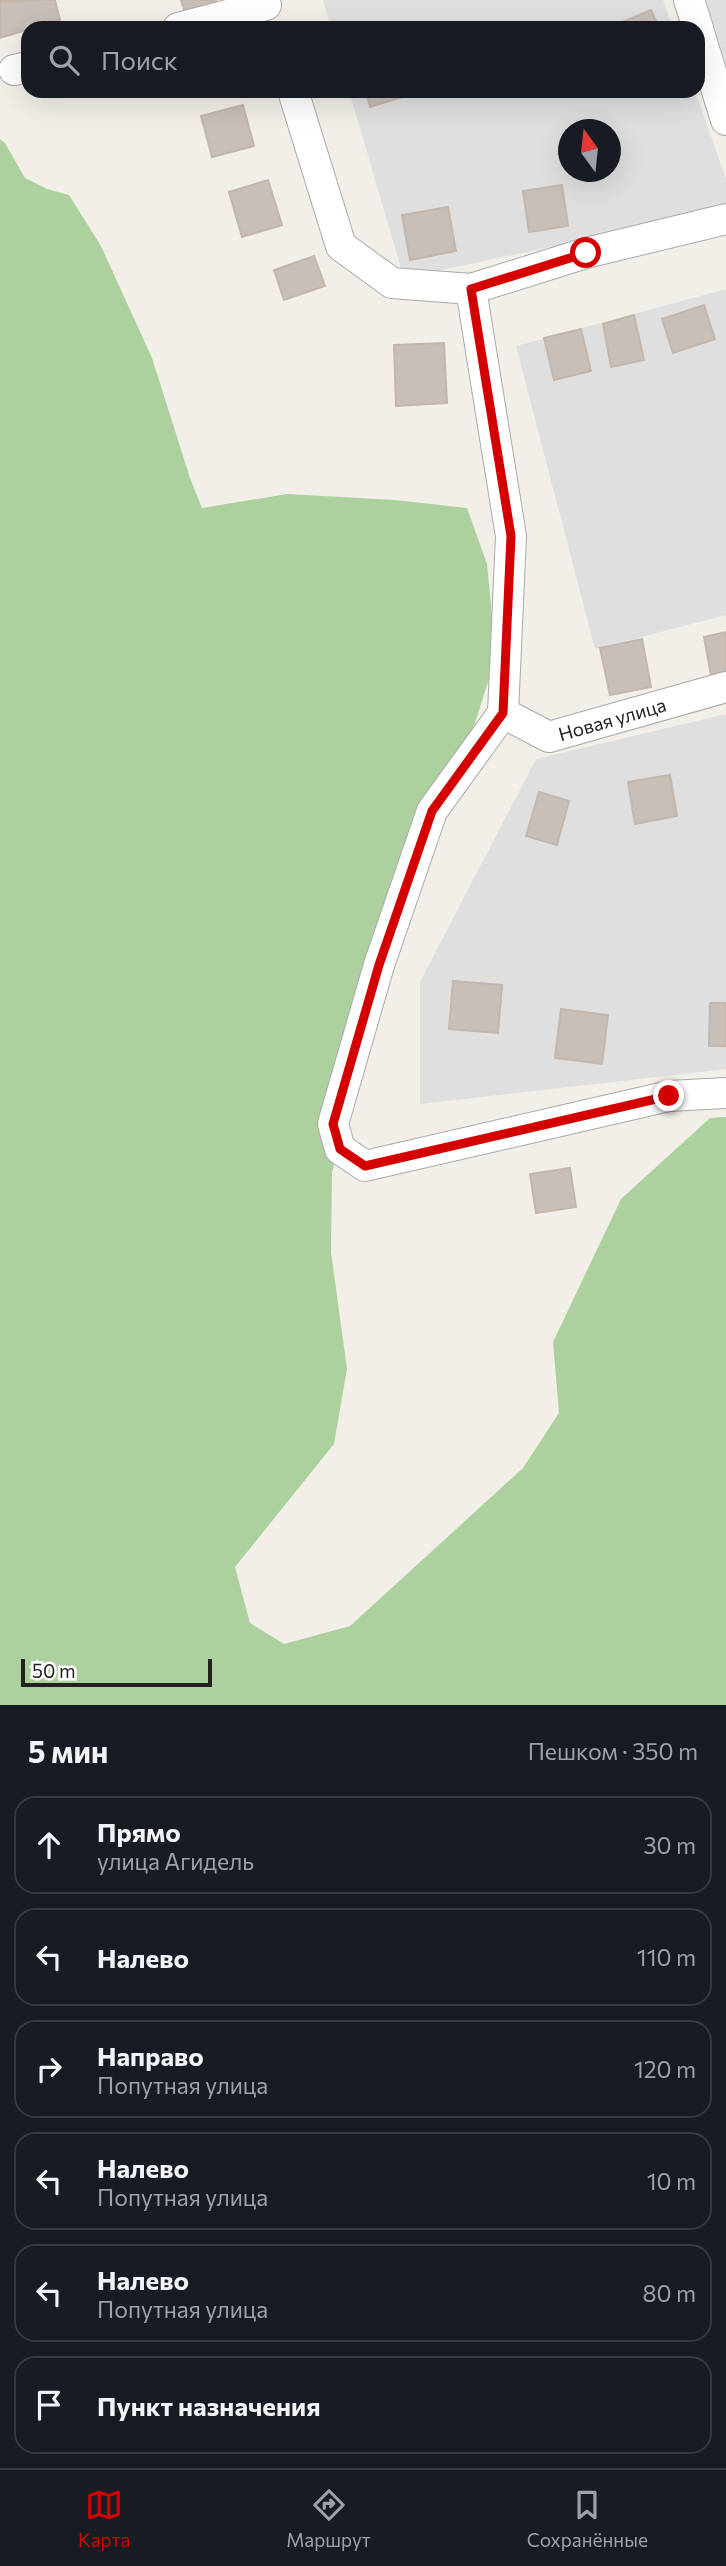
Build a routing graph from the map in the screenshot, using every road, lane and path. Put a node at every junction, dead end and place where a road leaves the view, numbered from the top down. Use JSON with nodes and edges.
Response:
{"nodes":[{"id":1,"x":689,"y":0,"type":"edge"},
{"id":2,"x":268,"y":11,"type":"edge"},
{"id":3,"x":215,"y":21,"type":"edge"},
{"id":4,"x":696,"y":21,"type":"edge"},
{"id":5,"x":705,"y":51,"type":"edge"},
{"id":6,"x":295,"y":98,"type":"edge"},
{"id":7,"x":726,"y":120,"type":"edge"},
{"id":8,"x":726,"y":219,"type":"edge"},
{"id":9,"x":471,"y":289,"type":"junction"},
{"id":10,"x":726,"y":687,"type":"edge"},
{"id":11,"x":503,"y":713,"type":"junction"},
{"id":12,"x":726,"y":1093,"type":"edge"}],
"edges":[{"from":1,"to":4,"type":"street"},
{"from":2,"to":3,"type":"street"},
{"from":5,"to":7,"type":"street"},
{"from":6,"to":9,"type":"street"},
{"from":8,"to":9,"type":"street"},
{"from":9,"to":11,"type":"street"},
{"from":10,"to":11,"type":"street","name":"Новая улица"},
{"from":11,"to":12,"type":"street"}]}
